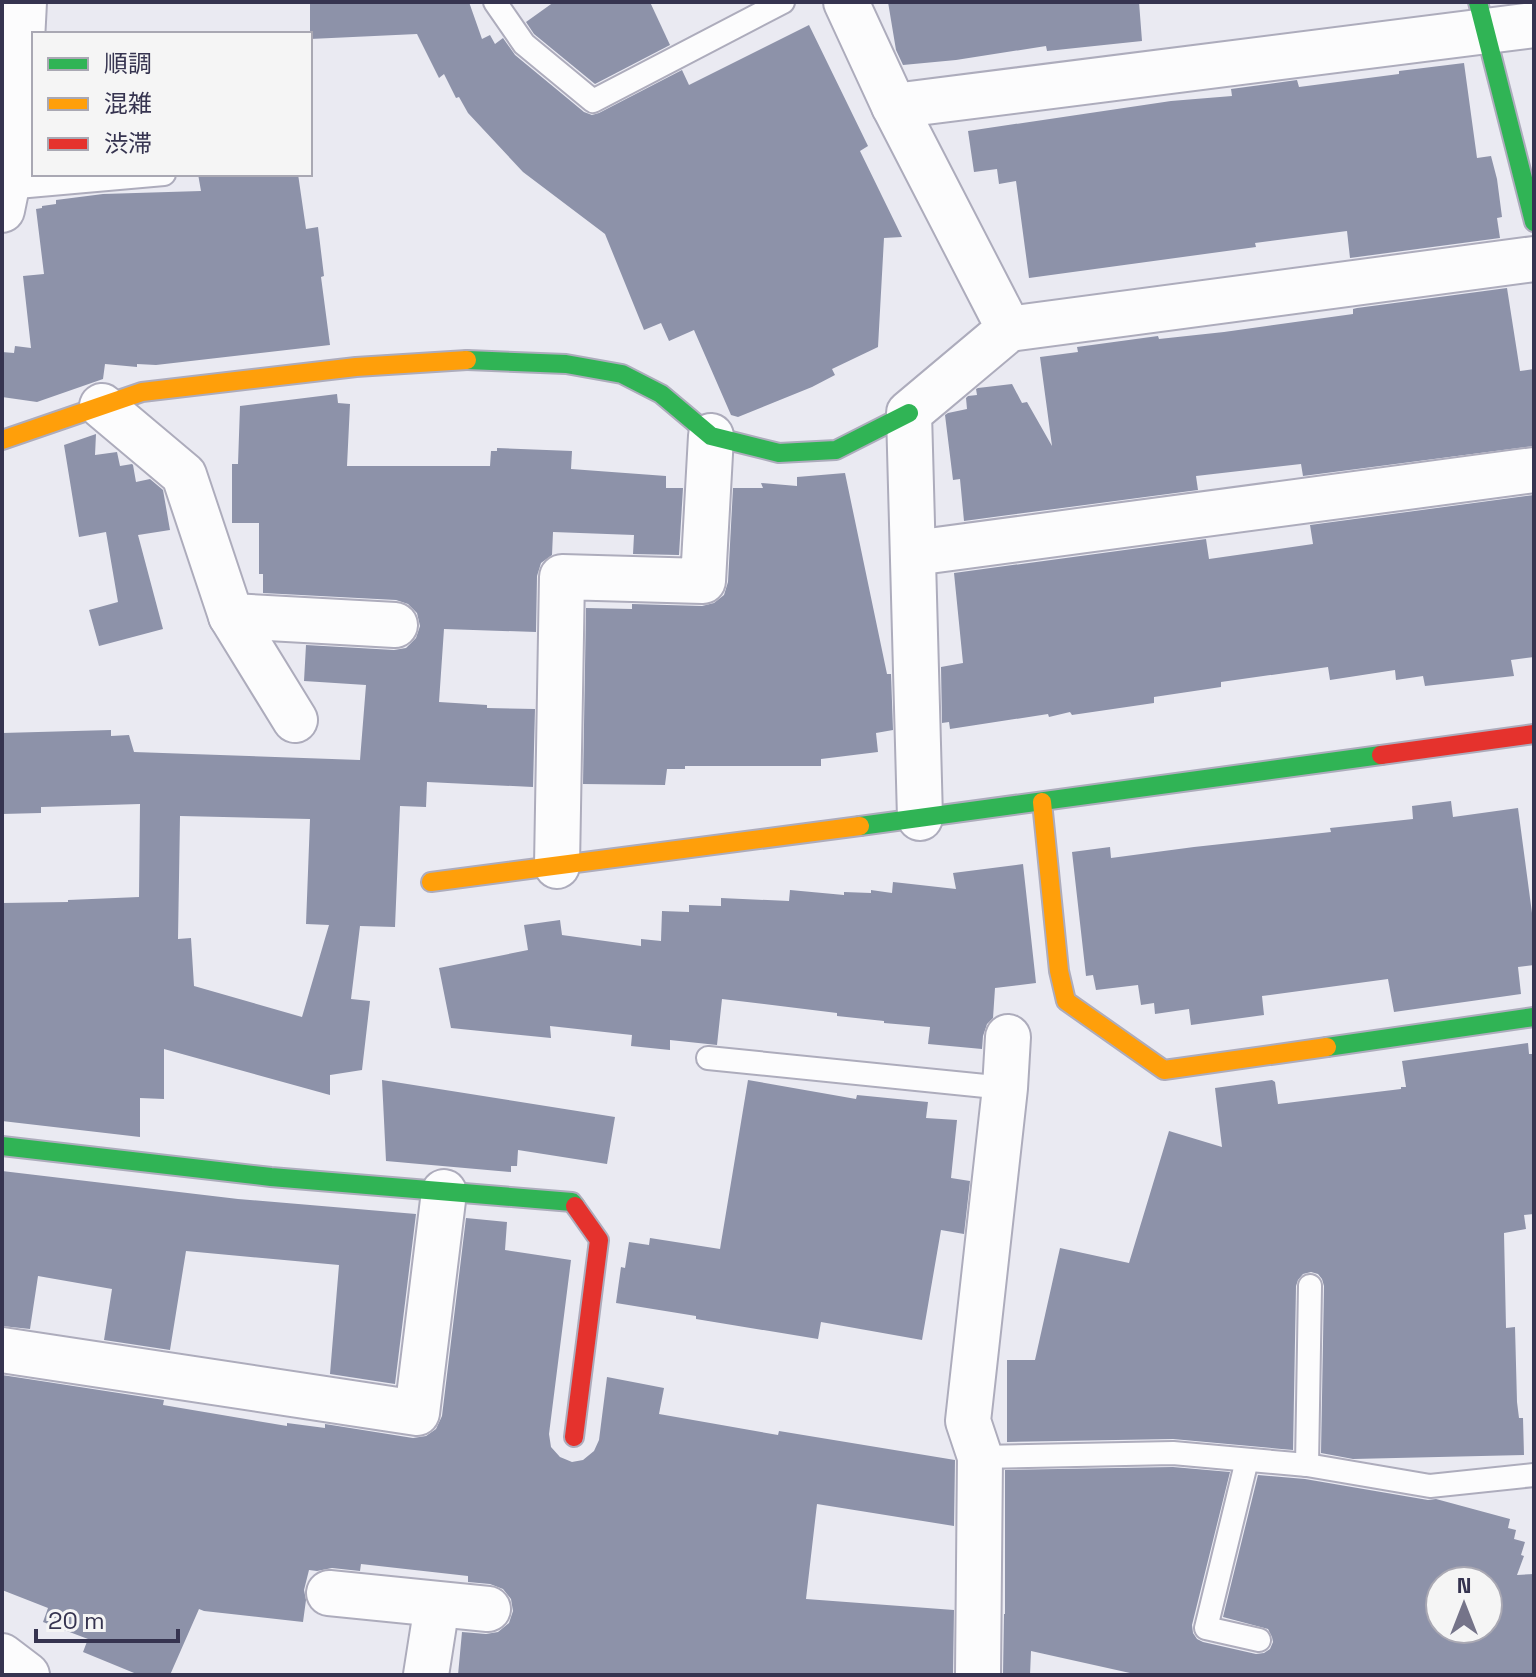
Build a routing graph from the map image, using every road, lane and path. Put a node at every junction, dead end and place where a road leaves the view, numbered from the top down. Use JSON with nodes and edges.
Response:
{"nodes":[{"id":1,"x":24,"y":2,"type":"edge"},
{"id":2,"x":495,"y":2,"type":"edge"},
{"id":3,"x":783,"y":2,"type":"edge"},
{"id":4,"x":846,"y":2,"type":"edge"},
{"id":5,"x":1482,"y":17,"type":"edge"},
{"id":6,"x":1534,"y":25,"type":"edge"},
{"id":7,"x":894,"y":106,"type":"junction"},
{"id":8,"x":151,"y":176,"type":"edge"},
{"id":9,"x":4,"y":199,"type":"edge"},
{"id":10,"x":1534,"y":222,"type":"edge"},
{"id":11,"x":1534,"y":259,"type":"edge"},
{"id":12,"x":1009,"y":329,"type":"junction"},
{"id":13,"x":102,"y":406,"type":"junction"},
{"id":14,"x":909,"y":413,"type":"junction"},
{"id":15,"x":711,"y":436,"type":"junction"},
{"id":16,"x":2,"y":440,"type":"edge"},
{"id":17,"x":1534,"y":470,"type":"edge"},
{"id":18,"x":914,"y":553,"type":"junction"},
{"id":19,"x":231,"y":616,"type":"junction"},
{"id":20,"x":395,"y":625,"type":"dead end"},
{"id":21,"x":295,"y":720,"type":"dead end"},
{"id":22,"x":1534,"y":734,"type":"edge"},
{"id":23,"x":1042,"y":802,"type":"junction"},
{"id":24,"x":920,"y":818,"type":"junction"},
{"id":25,"x":557,"y":866,"type":"junction"},
{"id":26,"x":431,"y":882,"type":"dead end"},
{"id":27,"x":1534,"y":1017,"type":"edge"},
{"id":28,"x":1008,"y":1037,"type":"dead end"},
{"id":29,"x":708,"y":1058,"type":"dead end"},
{"id":30,"x":1005,"y":1088,"type":"junction"},
{"id":31,"x":2,"y":1146,"type":"edge"},
{"id":32,"x":444,"y":1192,"type":"junction"},
{"id":33,"x":1310,"y":1286,"type":"dead end"},
{"id":34,"x":2,"y":1350,"type":"edge"},
{"id":35,"x":574,"y":1437,"type":"dead end"},
{"id":36,"x":980,"y":1457,"type":"junction"},
{"id":37,"x":1247,"y":1460,"type":"junction"},
{"id":38,"x":1307,"y":1465,"type":"junction"},
{"id":39,"x":1534,"y":1475,"type":"edge"},
{"id":40,"x":329,"y":1593,"type":"dead end"},
{"id":41,"x":437,"y":1605,"type":"junction"},
{"id":42,"x":488,"y":1609,"type":"dead end"},
{"id":43,"x":1259,"y":1640,"type":"dead end"},
{"id":44,"x":2,"y":1656,"type":"edge"},
{"id":45,"x":27,"y":1675,"type":"edge"},
{"id":46,"x":426,"y":1675,"type":"edge"},
{"id":47,"x":978,"y":1675,"type":"edge"}],
"edges":[{"from":1,"to":9,"type":"street"},
{"from":2,"to":3,"type":"lane"},
{"from":4,"to":7,"type":"street"},
{"from":5,"to":6,"type":"street"},
{"from":5,"to":7,"type":"street"},
{"from":5,"to":10,"type":"street"},
{"from":7,"to":12,"type":"street"},
{"from":8,"to":9,"type":"lane"},
{"from":11,"to":12,"type":"street"},
{"from":12,"to":14,"type":"street"},
{"from":13,"to":15,"type":"street"},
{"from":13,"to":16,"type":"street"},
{"from":13,"to":19,"type":"street"},
{"from":14,"to":15,"type":"street"},
{"from":14,"to":18,"type":"street"},
{"from":15,"to":25,"type":"street"},
{"from":17,"to":18,"type":"street"},
{"from":18,"to":24,"type":"street"},
{"from":19,"to":20,"type":"street"},
{"from":19,"to":21,"type":"street"},
{"from":22,"to":23,"type":"street"},
{"from":23,"to":24,"type":"street"},
{"from":23,"to":27,"type":"street"},
{"from":24,"to":25,"type":"street"},
{"from":25,"to":26,"type":"street"},
{"from":28,"to":30,"type":"street"},
{"from":29,"to":30,"type":"lane"},
{"from":30,"to":36,"type":"street"},
{"from":31,"to":32,"type":"street"},
{"from":32,"to":34,"type":"street"},
{"from":32,"to":35,"type":"street"},
{"from":33,"to":38,"type":"lane"},
{"from":36,"to":37,"type":"lane"},
{"from":36,"to":47,"type":"street"},
{"from":37,"to":38,"type":"lane"},
{"from":37,"to":43,"type":"lane"},
{"from":38,"to":39,"type":"lane"},
{"from":40,"to":41,"type":"street"},
{"from":41,"to":42,"type":"street"},
{"from":41,"to":46,"type":"street"},
{"from":44,"to":45,"type":"street"}]}
